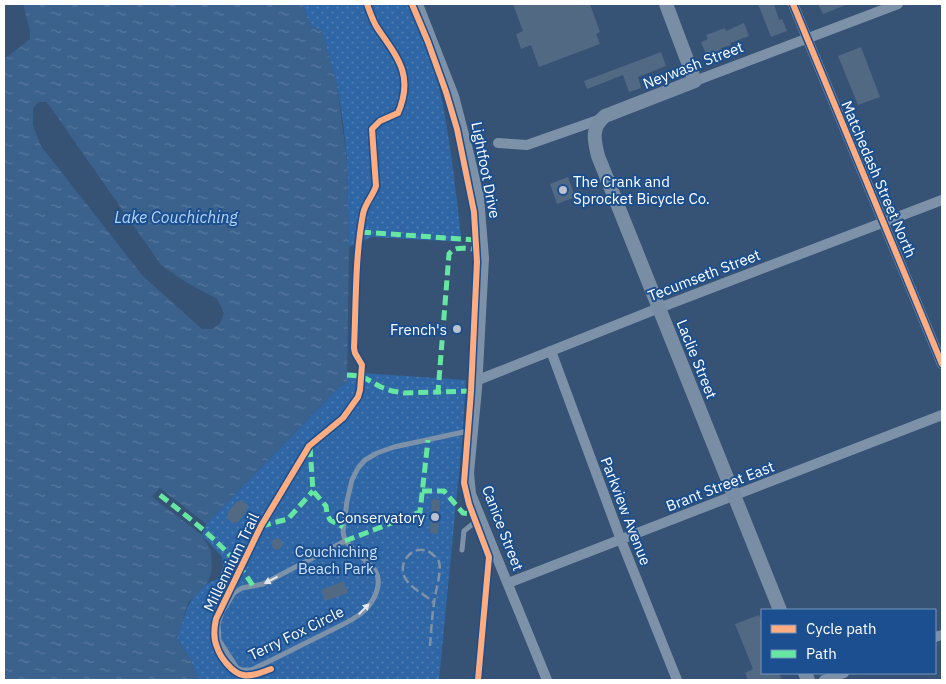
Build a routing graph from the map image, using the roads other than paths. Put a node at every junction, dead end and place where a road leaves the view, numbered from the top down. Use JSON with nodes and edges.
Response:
{"nodes":[{"id":1,"x":418,"y":4,"type":"edge"},
{"id":2,"x":666,"y":4,"type":"edge"},
{"id":3,"x":793,"y":4,"type":"edge"},
{"id":4,"x":898,"y":4,"type":"edge"},
{"id":5,"x":807,"y":39,"type":"junction"},
{"id":6,"x":695,"y":81,"type":"junction"},
{"id":7,"x":602,"y":119,"type":"junction"},
{"id":8,"x":498,"y":143,"type":"dead end"},
{"id":9,"x":942,"y":200,"type":"edge"},
{"id":10,"x":884,"y":222,"type":"junction"},
{"id":11,"x":659,"y":308,"type":"junction"},
{"id":12,"x":551,"y":351,"type":"junction"},
{"id":13,"x":942,"y":364,"type":"edge"},
{"id":14,"x":478,"y":380,"type":"junction"},
{"id":15,"x":942,"y":415,"type":"edge"},
{"id":16,"x":474,"y":430,"type":"junction"},
{"id":17,"x":734,"y":496,"type":"junction"},
{"id":18,"x":481,"y":517,"type":"junction"},
{"id":19,"x":621,"y":540,"type":"junction"},
{"id":20,"x":345,"y":541,"type":"junction"},
{"id":21,"x":462,"y":550,"type":"dead end"},
{"id":22,"x":508,"y":583,"type":"junction"},
{"id":23,"x":780,"y":609,"type":"edge"},
{"id":24,"x":841,"y":674,"type":"edge"},
{"id":25,"x":547,"y":680,"type":"edge"},
{"id":26,"x":677,"y":680,"type":"edge"},
{"id":27,"x":824,"y":680,"type":"edge"}],
"edges":[{"from":1,"to":14,"type":"street","name":"Lightfoot Drive"},
{"from":2,"to":6,"type":"main road"},
{"from":3,"to":5,"type":"street","name":"Matchedash Street North"},
{"from":4,"to":5,"type":"street","name":"Neywash Street"},
{"from":5,"to":6,"type":"street","name":"Neywash Street"},
{"from":5,"to":10,"type":"street","name":"Matchedash Street North"},
{"from":6,"to":7,"type":"main road","name":"Neywash Street"},
{"from":7,"to":8,"type":"street","name":"Neywash Street"},
{"from":7,"to":11,"type":"main road","name":"Laclie Street"},
{"from":9,"to":10,"type":"street","name":"Tecumseth Street"},
{"from":10,"to":11,"type":"street","name":"Tecumseth Street"},
{"from":10,"to":13,"type":"street","name":"Matchedash Street North"},
{"from":11,"to":12,"type":"street","name":"Tecumseth Street"},
{"from":11,"to":17,"type":"main road","name":"Laclie Street"},
{"from":12,"to":14,"type":"street","name":"Tecumseth Street"},
{"from":12,"to":19,"type":"street","name":"Parkview Avenue"},
{"from":14,"to":16,"type":"street","name":"Canice Street"},
{"from":15,"to":17,"type":"street","name":"Brant Street East"},
{"from":16,"to":18,"type":"street","name":"Canice Street"},
{"from":16,"to":20,"type":"lane"},
{"from":17,"to":19,"type":"street","name":"Brant Street East"},
{"from":17,"to":23,"type":"main road","name":"Laclie Street"},
{"from":18,"to":21,"type":"lane"},
{"from":18,"to":22,"type":"street","name":"Canice Street"},
{"from":19,"to":22,"type":"street","name":"Brant Street East"},
{"from":19,"to":26,"type":"street","name":"Parkview Avenue"},
{"from":20,"to":20,"type":"lane","name":"Terry Fox Circle","one_way":true},
{"from":22,"to":25,"type":"street","name":"Canice Street"},
{"from":24,"to":27,"type":"street"}]}
